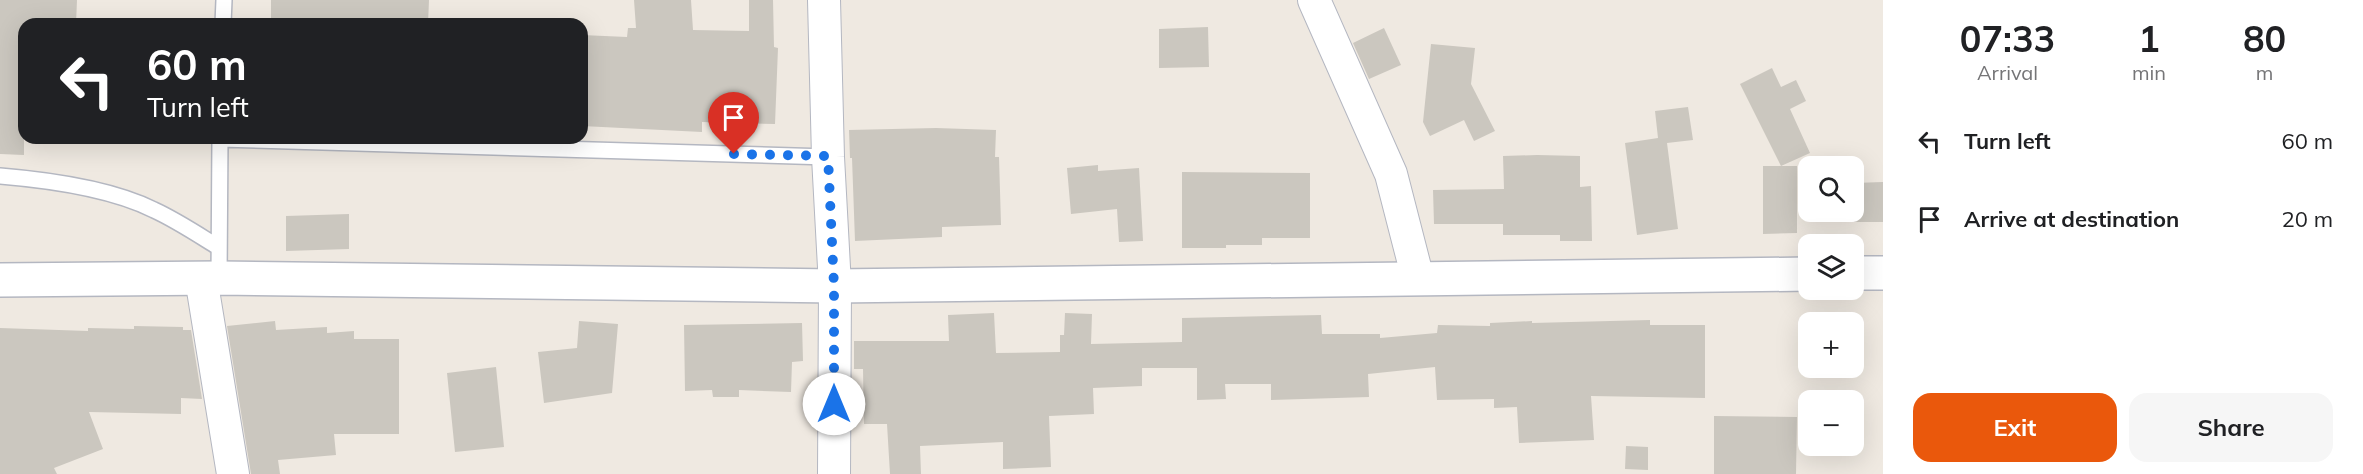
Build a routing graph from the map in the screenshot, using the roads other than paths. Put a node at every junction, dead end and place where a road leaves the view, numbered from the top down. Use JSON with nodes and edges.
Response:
{"nodes":[{"id":1,"x":224,"y":0,"type":"edge"},
{"id":2,"x":824,"y":0,"type":"edge"},
{"id":3,"x":1314,"y":0,"type":"edge"},
{"id":4,"x":224,"y":18,"type":"edge"},
{"id":5,"x":220,"y":144,"type":"edge"},
{"id":6,"x":423,"y":144,"type":"edge"},
{"id":7,"x":828,"y":156,"type":"junction"},
{"id":8,"x":0,"y":176,"type":"edge"},
{"id":9,"x":213,"y":267,"type":"junction"},
{"id":10,"x":1864,"y":273,"type":"edge"},
{"id":11,"x":1883,"y":273,"type":"edge"},
{"id":12,"x":1798,"y":274,"type":"edge"},
{"id":13,"x":1418,"y":279,"type":"junction"},
{"id":14,"x":0,"y":280,"type":"edge"},
{"id":15,"x":834,"y":286,"type":"junction"},
{"id":16,"x":233,"y":474,"type":"edge"},
{"id":17,"x":834,"y":474,"type":"edge"}],
"edges":[{"from":1,"to":4,"type":"lane"},
{"from":2,"to":7,"type":"street"},
{"from":3,"to":13,"type":"street"},
{"from":5,"to":9,"type":"lane"},
{"from":6,"to":7,"type":"lane"},
{"from":7,"to":15,"type":"street"},
{"from":8,"to":9,"type":"lane"},
{"from":9,"to":14,"type":"main road"},
{"from":9,"to":15,"type":"main road"},
{"from":9,"to":16,"type":"street"},
{"from":10,"to":11,"type":"main road"},
{"from":12,"to":13,"type":"main road"},
{"from":13,"to":15,"type":"main road"},
{"from":15,"to":17,"type":"street"}]}
